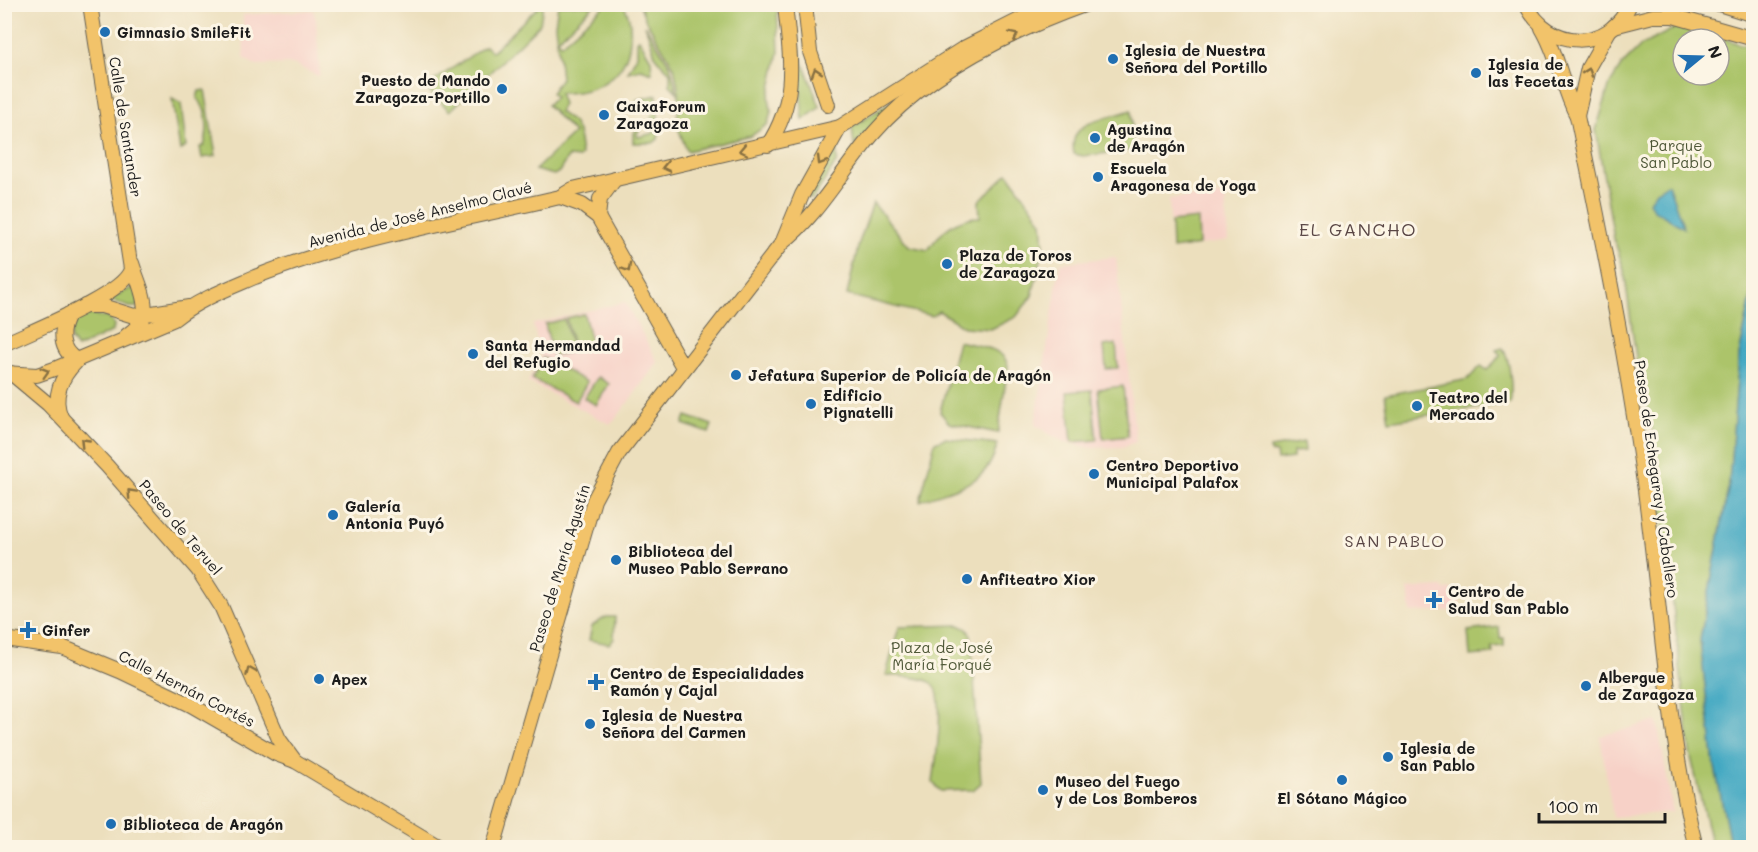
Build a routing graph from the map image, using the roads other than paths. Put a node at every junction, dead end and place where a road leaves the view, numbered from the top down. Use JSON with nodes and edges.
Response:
{"nodes":[{"id":1,"x":90,"y":4,"type":"edge"},
{"id":2,"x":785,"y":4,"type":"edge"},
{"id":3,"x":805,"y":4,"type":"edge"},
{"id":4,"x":1052,"y":4,"type":"edge"},
{"id":5,"x":1087,"y":4,"type":"edge"},
{"id":6,"x":1630,"y":4,"type":"edge"},
{"id":7,"x":1719,"y":4,"type":"edge"},
{"id":8,"x":1525,"y":5,"type":"edge"},
{"id":9,"x":1754,"y":15,"type":"edge"},
{"id":10,"x":1542,"y":28,"type":"junction"},
{"id":11,"x":1612,"y":29,"type":"junction"},
{"id":12,"x":1754,"y":39,"type":"edge"},
{"id":13,"x":828,"y":105,"type":"dead end"},
{"id":14,"x":1576,"y":116,"type":"junction"},
{"id":15,"x":840,"y":127,"type":"junction"},
{"id":16,"x":768,"y":145,"type":"junction"},
{"id":17,"x":615,"y":179,"type":"junction"},
{"id":18,"x":560,"y":197,"type":"junction"},
{"id":19,"x":598,"y":217,"type":"junction"},
{"id":20,"x":782,"y":243,"type":"junction"},
{"id":21,"x":131,"y":262,"type":"junction"},
{"id":22,"x":85,"y":306,"type":"junction"},
{"id":23,"x":189,"y":307,"type":"junction"},
{"id":24,"x":114,"y":310,"type":"junction"},
{"id":25,"x":69,"y":314,"type":"junction"},
{"id":26,"x":145,"y":315,"type":"junction"},
{"id":27,"x":4,"y":345,"type":"edge"},
{"id":28,"x":111,"y":345,"type":"junction"},
{"id":29,"x":77,"y":360,"type":"junction"},
{"id":30,"x":684,"y":369,"type":"junction"},
{"id":31,"x":7,"y":372,"type":"edge"},
{"id":32,"x":61,"y":418,"type":"junction"},
{"id":33,"x":4,"y":639,"type":"edge"},
{"id":34,"x":279,"y":739,"type":"joint"},
{"id":35,"x":295,"y":761,"type":"junction"},
{"id":36,"x":489,"y":847,"type":"edge"},
{"id":37,"x":441,"y":848,"type":"edge"},
{"id":38,"x":1696,"y":848,"type":"edge"}],
"edges":[{"from":1,"to":21,"type":"main road","name":"Calle de Santander"},
{"from":2,"to":16,"type":"main road"},
{"from":13,"to":3,"type":"main road","one_way":true},
{"from":4,"to":15,"type":"main road","name":"Paseo de María Agustín"},
{"from":20,"to":5,"type":"main road","name":"Paseo de María Agustín","one_way":true},
{"from":6,"to":11,"type":"main road","name":"Paseo de Echegaray y Caballero"},
{"from":7,"to":9,"type":"main road"},
{"from":8,"to":10,"type":"main road","name":"Paseo de Echegaray y Caballero"},
{"from":10,"to":11,"type":"main road"},
{"from":10,"to":14,"type":"main road","name":"Paseo de Echegaray y Caballero"},
{"from":11,"to":12,"type":"main road"},
{"from":14,"to":11,"type":"main road","name":"Paseo de Echegaray y Caballero","one_way":true},
{"from":14,"to":38,"type":"main road","name":"Paseo de Echegaray y Caballero"},
{"from":15,"to":16,"type":"main road","name":"Avenida de José Anselmo Clavé"},
{"from":15,"to":20,"type":"main road","name":"Paseo de María Agustín","one_way":true},
{"from":16,"to":17,"type":"main road","name":"Avenida de José Anselmo Clavé","one_way":true},
{"from":17,"to":18,"type":"main road","name":"Avenida de José Anselmo Clavé"},
{"from":17,"to":19,"type":"main road"},
{"from":18,"to":19,"type":"main road"},
{"from":18,"to":23,"type":"main road","name":"Avenida de José Anselmo Clavé"},
{"from":19,"to":30,"type":"main road","one_way":true},
{"from":20,"to":30,"type":"main road","name":"Paseo de María Agustín"},
{"from":21,"to":22,"type":"main road"},
{"from":21,"to":26,"type":"main road","name":"Calle de Santander"},
{"from":22,"to":24,"type":"main road","name":"Avenida de José Anselmo Clavé"},
{"from":22,"to":25,"type":"main road"},
{"from":23,"to":26,"type":"main road","name":"Avenida de José Anselmo Clavé"},
{"from":23,"to":28,"type":"main road","name":"Avenida de José Anselmo Clavé"},
{"from":24,"to":26,"type":"main road","name":"Avenida de José Anselmo Clavé"},
{"from":24,"to":28,"type":"main road"},
{"from":25,"to":27,"type":"main road"},
{"from":25,"to":29,"type":"main road"},
{"from":26,"to":28,"type":"main road"},
{"from":28,"to":29,"type":"main road","name":"Avenida de José Anselmo Clavé"},
{"from":31,"to":29,"type":"main road","name":"Avenida de José Anselmo Clavé","one_way":true},
{"from":29,"to":32,"type":"main road"},
{"from":30,"to":36,"type":"main road","name":"Paseo de María Agustín"},
{"from":31,"to":32,"type":"main road","name":"Paseo de Teruel"},
{"from":34,"to":32,"type":"main road","name":"Paseo de Teruel","one_way":true},
{"from":33,"to":35,"type":"main road","name":"Calle Hernán Cortés"},
{"from":34,"to":35,"type":"main road","name":"Calle Hernán Cortés"},
{"from":35,"to":37,"type":"main road","name":"Calle Hernán Cortés"}]}
